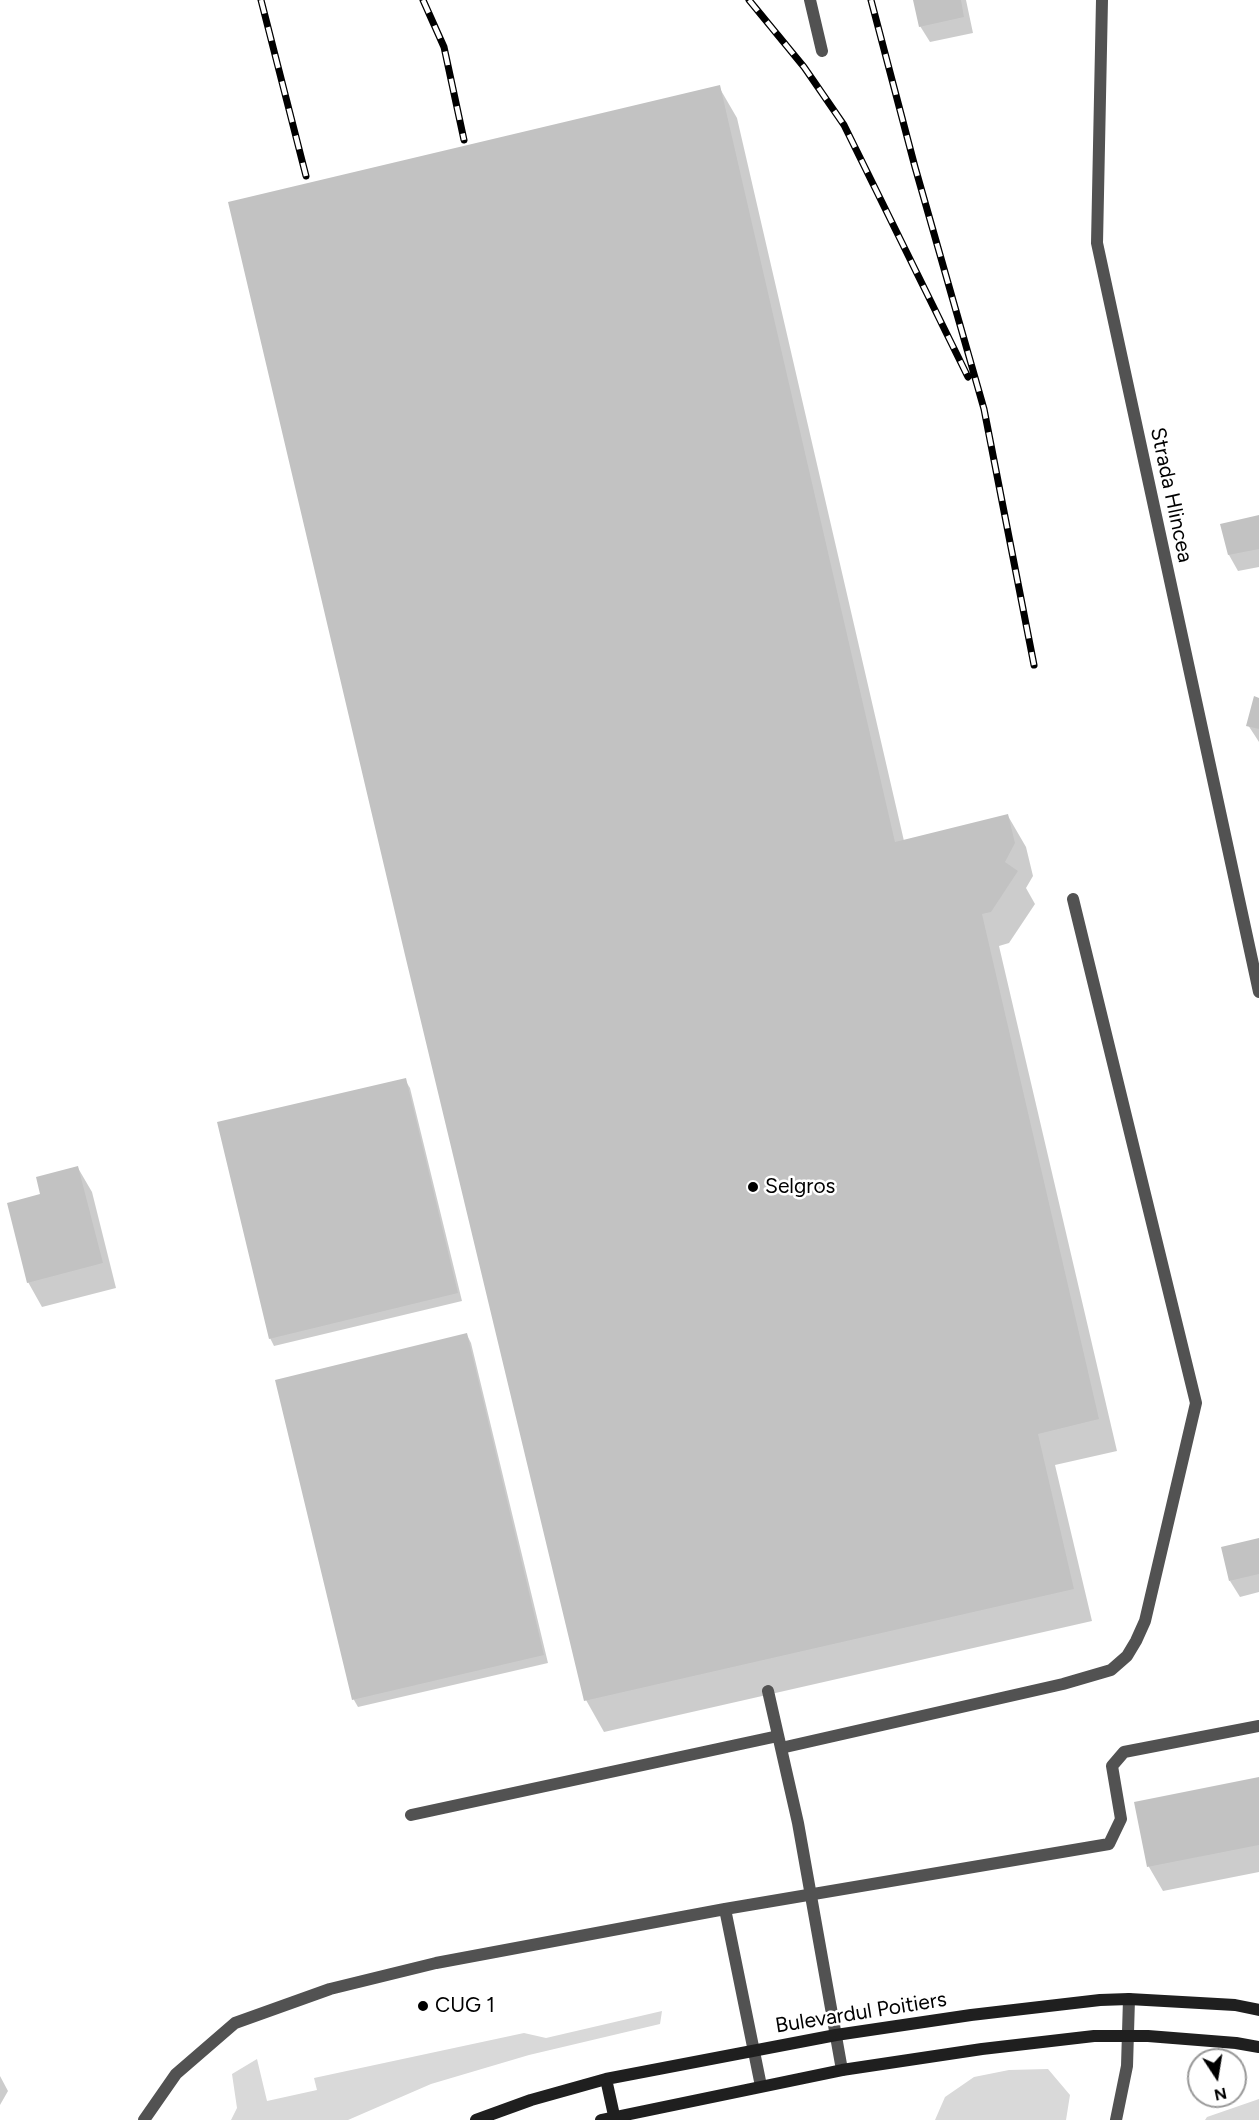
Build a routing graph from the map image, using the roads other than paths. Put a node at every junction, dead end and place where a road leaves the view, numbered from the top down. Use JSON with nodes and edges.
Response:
{"nodes":[{"id":1,"x":810,"y":0,"type":"edge"},
{"id":2,"x":1102,"y":0,"type":"edge"},
{"id":3,"x":822,"y":51,"type":"dead end"},
{"id":4,"x":1073,"y":899,"type":"dead end"},
{"id":5,"x":1259,"y":992,"type":"edge"},
{"id":6,"x":768,"y":1691,"type":"dead end"},
{"id":7,"x":1259,"y":1726,"type":"edge"},
{"id":8,"x":780,"y":1742,"type":"junction"},
{"id":9,"x":411,"y":1815,"type":"dead end"},
{"id":10,"x":810,"y":1895,"type":"junction"},
{"id":11,"x":725,"y":1909,"type":"junction"},
{"id":12,"x":1130,"y":1999,"type":"junction"},
{"id":13,"x":1259,"y":2010,"type":"edge"},
{"id":14,"x":836,"y":2035,"type":"junction"},
{"id":15,"x":1128,"y":2036,"type":"junction"},
{"id":16,"x":1259,"y":2048,"type":"edge"},
{"id":17,"x":753,"y":2050,"type":"junction"},
{"id":18,"x":842,"y":2070,"type":"junction"},
{"id":19,"x":606,"y":2079,"type":"junction"},
{"id":20,"x":761,"y":2086,"type":"junction"},
{"id":21,"x":610,"y":2119,"type":"edge"},
{"id":22,"x":144,"y":2120,"type":"edge"},
{"id":23,"x":476,"y":2120,"type":"edge"},
{"id":24,"x":1116,"y":2120,"type":"edge"}],
"edges":[{"from":1,"to":3,"type":"street"},
{"from":2,"to":5,"type":"street","name":"Strada Hlincea"},
{"from":4,"to":8,"type":"street"},
{"from":6,"to":8,"type":"street"},
{"from":7,"to":10,"type":"street"},
{"from":8,"to":9,"type":"street"},
{"from":8,"to":10,"type":"street"},
{"from":10,"to":11,"type":"street"},
{"from":10,"to":14,"type":"street"},
{"from":11,"to":17,"type":"street"},
{"from":11,"to":22,"type":"street"},
{"from":12,"to":13,"type":"main road","name":"Bulevardul Poitiers"},
{"from":12,"to":14,"type":"main road","name":"Bulevardul Poitiers"},
{"from":12,"to":15,"type":"street"},
{"from":14,"to":17,"type":"main road","name":"Bulevardul Poitiers"},
{"from":14,"to":18,"type":"street"},
{"from":15,"to":16,"type":"main road"},
{"from":15,"to":18,"type":"main road"},
{"from":15,"to":24,"type":"street"},
{"from":17,"to":19,"type":"main road","name":"Bulevardul Poitiers"},
{"from":17,"to":20,"type":"street"},
{"from":18,"to":20,"type":"main road"},
{"from":19,"to":21,"type":"main road"},
{"from":19,"to":23,"type":"main road","name":"Bulevardul Poitiers"},
{"from":20,"to":21,"type":"main road"}]}
